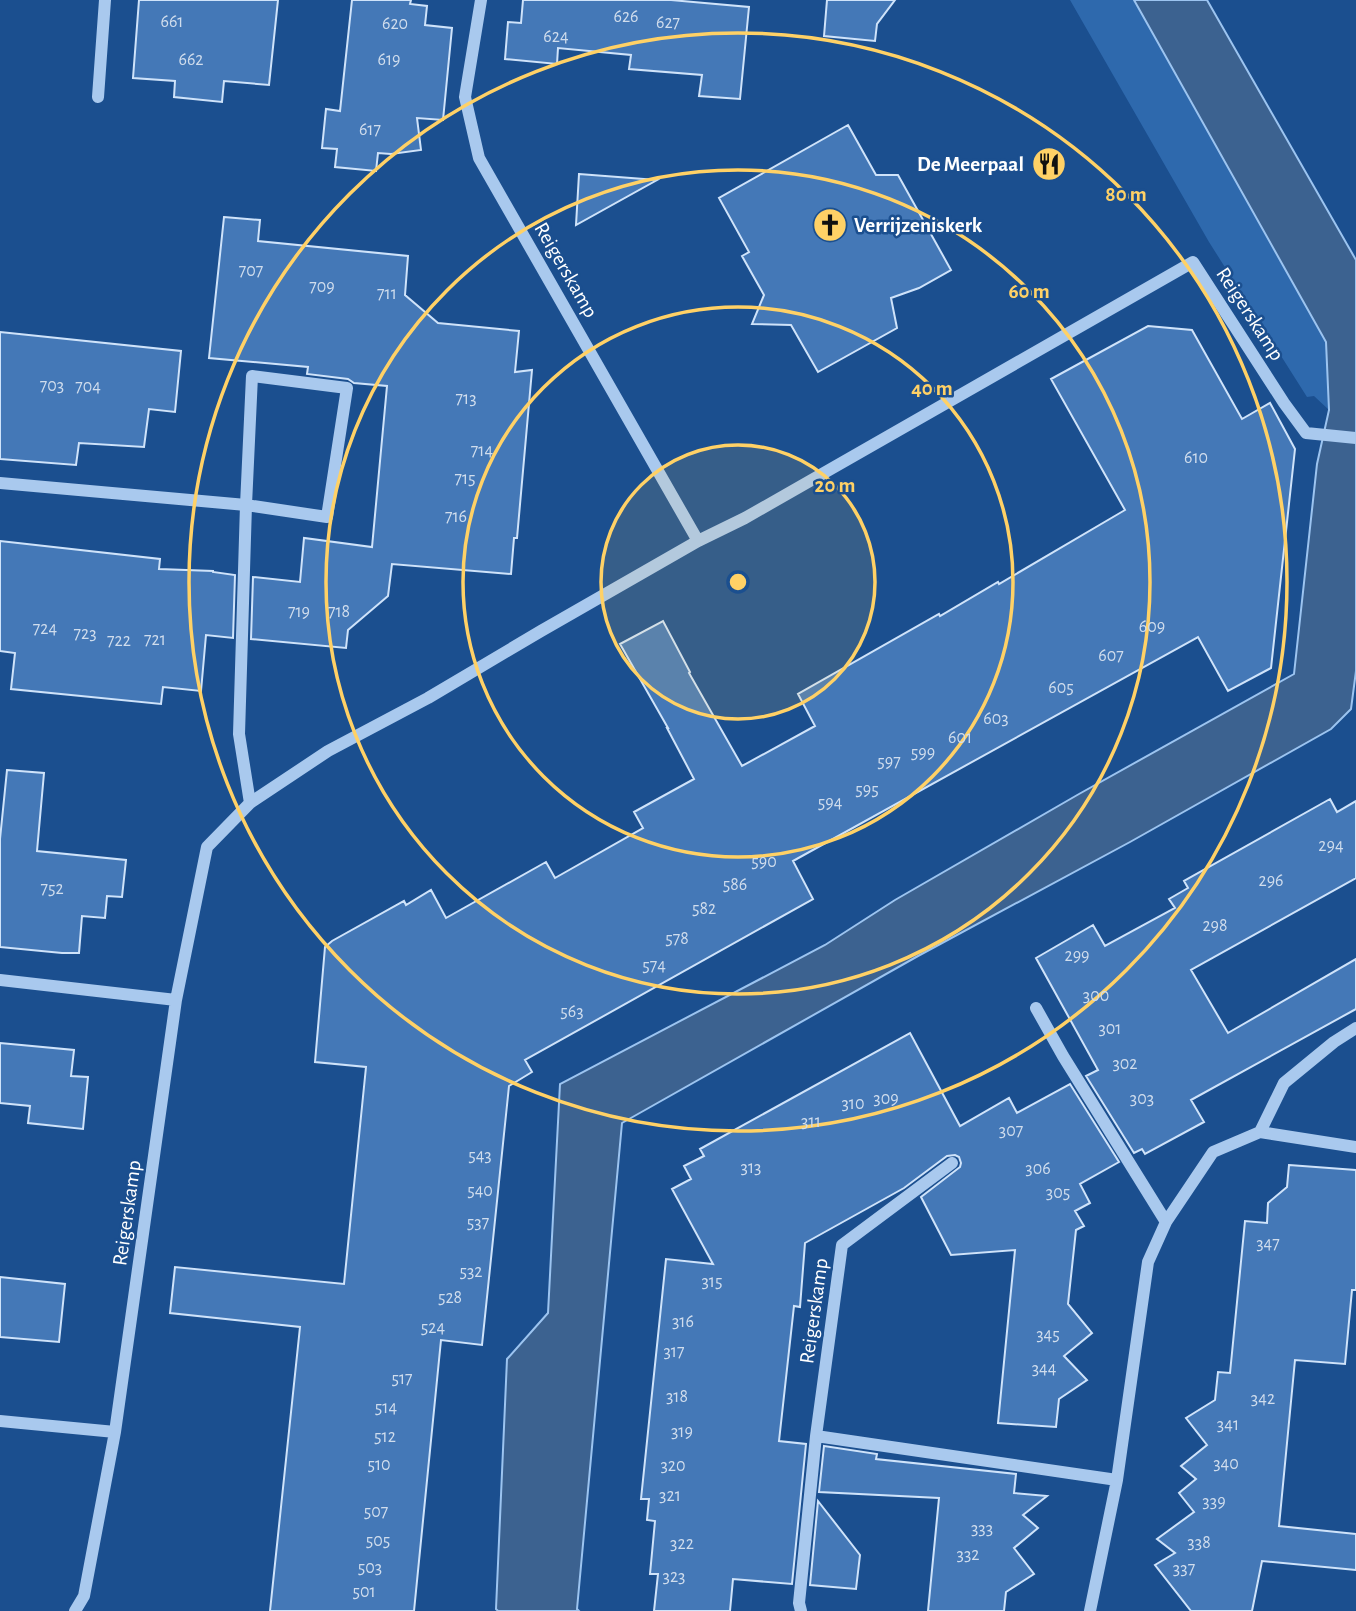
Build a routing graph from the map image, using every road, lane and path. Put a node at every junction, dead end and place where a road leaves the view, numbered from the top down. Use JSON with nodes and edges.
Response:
{"nodes":[{"id":1,"x":105,"y":0,"type":"edge"},
{"id":2,"x":481,"y":0,"type":"edge"},
{"id":3,"x":99,"y":97,"type":"dead end"},
{"id":4,"x":1356,"y":438,"type":"edge"},
{"id":5,"x":0,"y":483,"type":"edge"},
{"id":6,"x":246,"y":505,"type":"junction"},
{"id":7,"x":698,"y":541,"type":"junction"},
{"id":8,"x":250,"y":803,"type":"junction"},
{"id":9,"x":0,"y":979,"type":"edge"},
{"id":10,"x":176,"y":1000,"type":"junction"},
{"id":11,"x":1036,"y":1008,"type":"dead end"},
{"id":12,"x":1356,"y":1028,"type":"edge"},
{"id":13,"x":1260,"y":1132,"type":"junction"},
{"id":14,"x":1356,"y":1147,"type":"edge"},
{"id":15,"x":952,"y":1163,"type":"dead end"},
{"id":16,"x":1166,"y":1222,"type":"junction"},
{"id":17,"x":0,"y":1421,"type":"edge"},
{"id":18,"x":116,"y":1432,"type":"junction"},
{"id":19,"x":817,"y":1436,"type":"junction"},
{"id":20,"x":1117,"y":1480,"type":"junction"},
{"id":21,"x":75,"y":1611,"type":"edge"},
{"id":22,"x":801,"y":1611,"type":"edge"},
{"id":23,"x":1090,"y":1611,"type":"edge"}],
"edges":[{"from":1,"to":3,"type":"street"},
{"from":2,"to":7,"type":"street","name":"Reigerskamp"},
{"from":4,"to":7,"type":"street","name":"Reigerskamp"},
{"from":5,"to":6,"type":"street"},
{"from":6,"to":6,"type":"street"},
{"from":6,"to":8,"type":"street"},
{"from":7,"to":8,"type":"street","name":"Reigerskamp"},
{"from":8,"to":10,"type":"street","name":"Reigerskamp"},
{"from":9,"to":10,"type":"street"},
{"from":10,"to":18,"type":"street","name":"Reigerskamp"},
{"from":11,"to":16,"type":"street"},
{"from":12,"to":13,"type":"street"},
{"from":13,"to":14,"type":"street"},
{"from":13,"to":16,"type":"street"},
{"from":15,"to":19,"type":"street","name":"Reigerskamp"},
{"from":16,"to":20,"type":"street"},
{"from":17,"to":18,"type":"street"},
{"from":18,"to":21,"type":"street","name":"Reigerskamp"},
{"from":19,"to":20,"type":"street"},
{"from":19,"to":22,"type":"street","name":"Reigerskamp"},
{"from":20,"to":23,"type":"street"}]}
